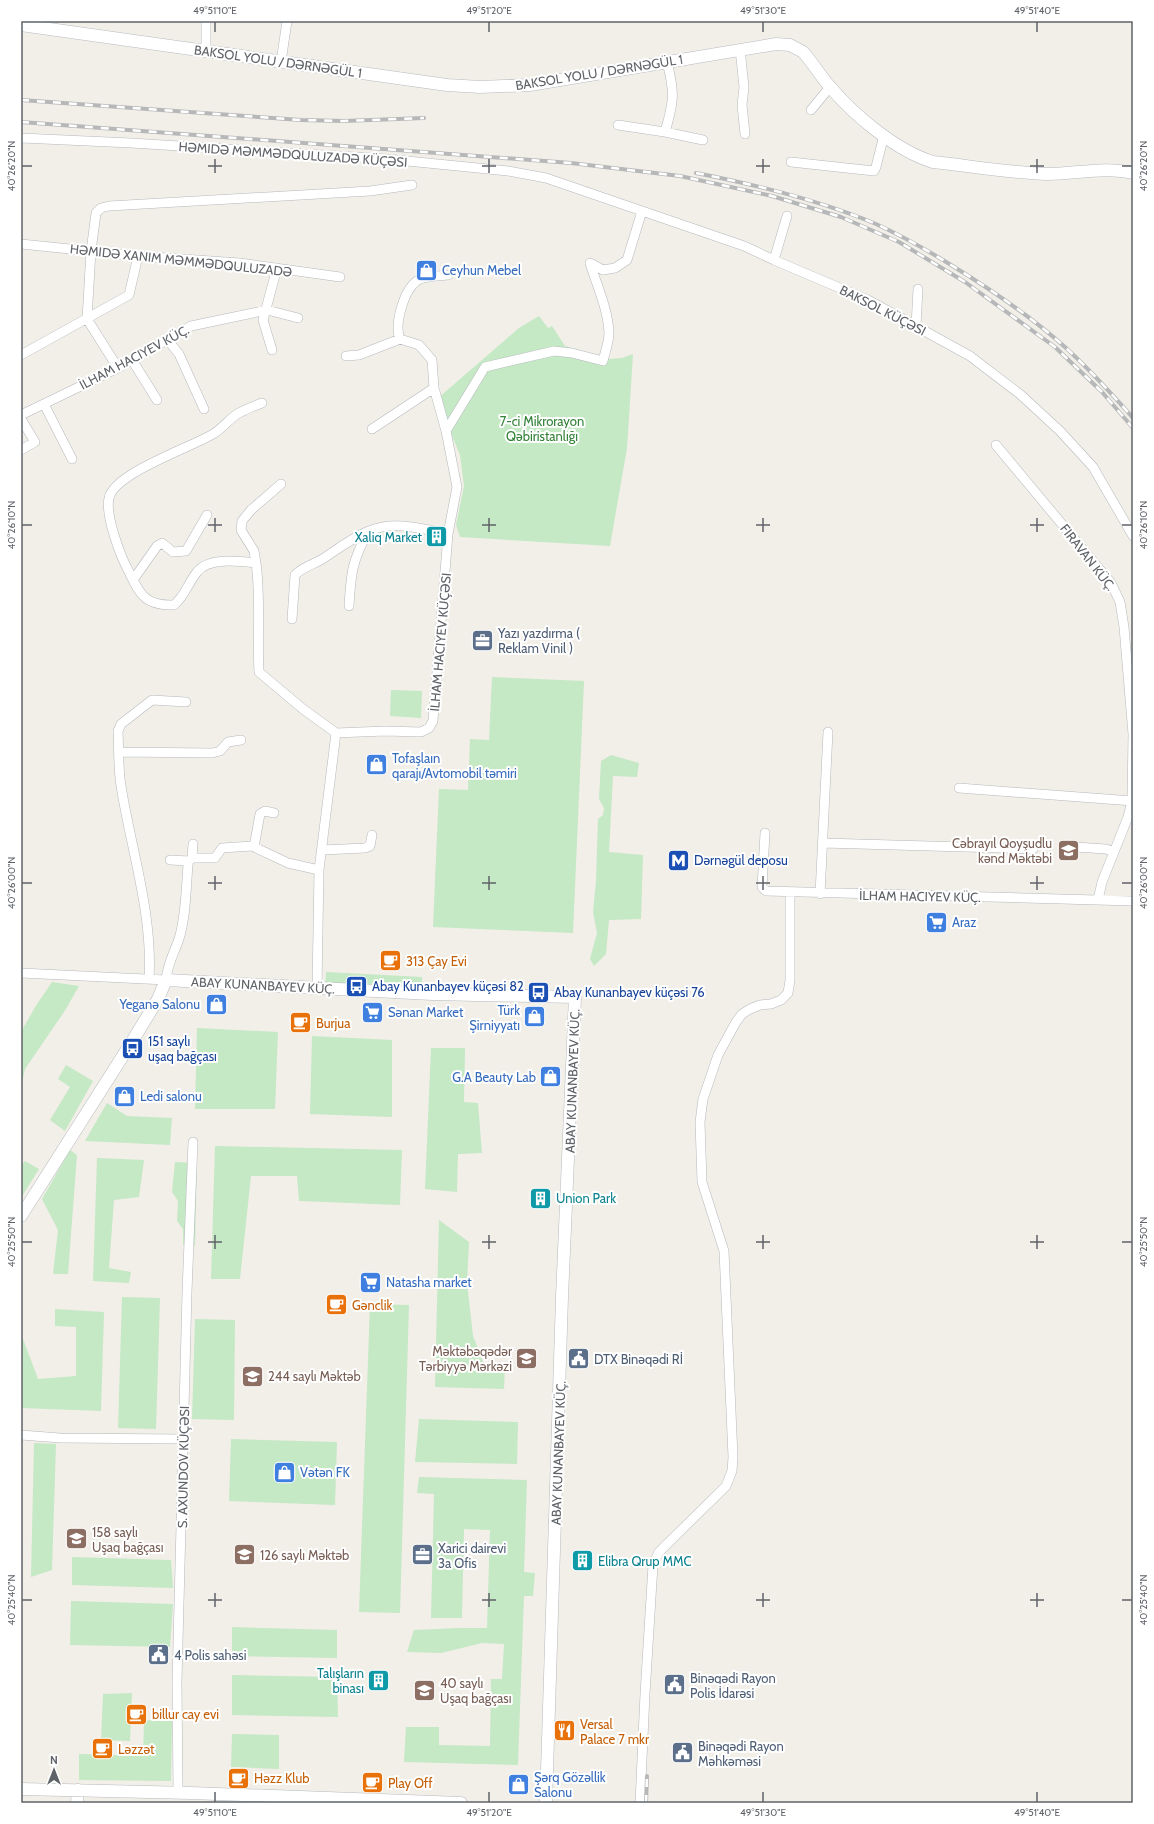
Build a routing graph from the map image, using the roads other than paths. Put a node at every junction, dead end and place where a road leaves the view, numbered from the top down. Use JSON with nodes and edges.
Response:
{"nodes":[{"id":1,"x":206,"y":21,"type":"edge"},
{"id":2,"x":287,"y":21,"type":"edge"},
{"id":3,"x":21,"y":25,"type":"edge"},
{"id":4,"x":740,"y":49,"type":"junction"},
{"id":5,"x":206,"y":52,"type":"junction"},
{"id":6,"x":281,"y":62,"type":"junction"},
{"id":7,"x":667,"y":62,"type":"junction"},
{"id":8,"x":830,"y":87,"type":"junction"},
{"id":9,"x":811,"y":110,"type":"dead end"},
{"id":10,"x":618,"y":125,"type":"dead end"},
{"id":11,"x":665,"y":132,"type":"junction"},
{"id":12,"x":745,"y":134,"type":"dead end"},
{"id":13,"x":884,"y":135,"type":"junction"},
{"id":14,"x":21,"y":138,"type":"edge"},
{"id":15,"x":703,"y":140,"type":"dead end"},
{"id":16,"x":791,"y":162,"type":"dead end"},
{"id":17,"x":1133,"y":173,"type":"edge"},
{"id":18,"x":563,"y":184,"type":"joint"},
{"id":19,"x":412,"y":185,"type":"dead end"},
{"id":20,"x":642,"y":211,"type":"junction"},
{"id":21,"x":787,"y":216,"type":"dead end"},
{"id":22,"x":21,"y":244,"type":"edge"},
{"id":23,"x":92,"y":251,"type":"junction"},
{"id":24,"x":138,"y":256,"type":"junction"},
{"id":25,"x":774,"y":260,"type":"junction"},
{"id":26,"x":277,"y":268,"type":"junction"},
{"id":27,"x":448,"y":275,"type":"dead end"},
{"id":28,"x":340,"y":277,"type":"dead end"},
{"id":29,"x":918,"y":289,"type":"dead end"},
{"id":30,"x":267,"y":310,"type":"junction"},
{"id":31,"x":298,"y":318,"type":"dead end"},
{"id":32,"x":87,"y":319,"type":"junction"},
{"id":33,"x":916,"y":326,"type":"junction"},
{"id":34,"x":167,"y":339,"type":"junction"},
{"id":35,"x":400,"y":339,"type":"junction"},
{"id":36,"x":272,"y":350,"type":"dead end"},
{"id":37,"x":21,"y":355,"type":"edge"},
{"id":38,"x":346,"y":356,"type":"dead end"},
{"id":39,"x":132,"y":360,"type":"junction"},
{"id":40,"x":118,"y":368,"type":"junction"},
{"id":41,"x":434,"y":388,"type":"junction"},
{"id":42,"x":157,"y":400,"type":"dead end"},
{"id":43,"x":262,"y":403,"type":"dead end"},
{"id":44,"x":44,"y":404,"type":"junction"},
{"id":45,"x":204,"y":409,"type":"dead end"},
{"id":46,"x":21,"y":415,"type":"edge"},
{"id":47,"x":21,"y":419,"type":"edge"},
{"id":48,"x":372,"y":429,"type":"dead end"},
{"id":49,"x":446,"y":431,"type":"junction"},
{"id":50,"x":996,"y":445,"type":"dead end"},
{"id":51,"x":21,"y":450,"type":"edge"},
{"id":52,"x":72,"y":459,"type":"dead end"},
{"id":53,"x":280,"y":484,"type":"dead end"},
{"id":54,"x":207,"y":515,"type":"dead end"},
{"id":55,"x":369,"y":531,"type":"junction"},
{"id":56,"x":448,"y":534,"type":"junction"},
{"id":57,"x":1133,"y":536,"type":"edge"},
{"id":58,"x":256,"y":564,"type":"junction"},
{"id":59,"x":133,"y":580,"type":"junction"},
{"id":60,"x":349,"y":606,"type":"dead end"},
{"id":61,"x":292,"y":619,"type":"dead end"},
{"id":62,"x":1129,"y":626,"type":"edge"},
{"id":63,"x":186,"y":702,"type":"dead end"},
{"id":64,"x":1132,"y":713,"type":"edge"},
{"id":65,"x":828,"y":732,"type":"dead end"},
{"id":66,"x":336,"y":733,"type":"junction"},
{"id":67,"x":241,"y":740,"type":"dead end"},
{"id":68,"x":119,"y":752,"type":"junction"},
{"id":69,"x":1133,"y":752,"type":"edge"},
{"id":70,"x":959,"y":788,"type":"dead end"},
{"id":71,"x":1132,"y":801,"type":"edge"},
{"id":72,"x":274,"y":813,"type":"dead end"},
{"id":73,"x":765,"y":833,"type":"dead end"},
{"id":74,"x":372,"y":835,"type":"dead end"},
{"id":75,"x":823,"y":843,"type":"junction"},
{"id":76,"x":193,"y":844,"type":"dead end"},
{"id":77,"x":254,"y":847,"type":"junction"},
{"id":78,"x":1075,"y":847,"type":"dead end"},
{"id":79,"x":1033,"y":849,"type":"dead end"},
{"id":80,"x":322,"y":850,"type":"junction"},
{"id":81,"x":1114,"y":852,"type":"junction"},
{"id":82,"x":170,"y":860,"type":"dead end"},
{"id":83,"x":190,"y":860,"type":"junction"},
{"id":84,"x":320,"y":870,"type":"junction"},
{"id":85,"x":790,"y":893,"type":"junction"},
{"id":86,"x":820,"y":894,"type":"junction"},
{"id":87,"x":1098,"y":900,"type":"junction"},
{"id":88,"x":1133,"y":901,"type":"edge"},
{"id":89,"x":21,"y":973,"type":"edge"},
{"id":90,"x":149,"y":979,"type":"junction"},
{"id":91,"x":166,"y":980,"type":"junction"},
{"id":92,"x":317,"y":988,"type":"junction"},
{"id":93,"x":193,"y":1142,"type":"dead end"},
{"id":94,"x":21,"y":1216,"type":"edge"},
{"id":95,"x":21,"y":1435,"type":"edge"},
{"id":96,"x":183,"y":1439,"type":"junction"},
{"id":97,"x":21,"y":1789,"type":"edge"},
{"id":98,"x":78,"y":1790,"type":"junction"},
{"id":99,"x":178,"y":1792,"type":"junction"},
{"id":100,"x":77,"y":1803,"type":"edge"},
{"id":101,"x":461,"y":1803,"type":"edge"},
{"id":102,"x":546,"y":1803,"type":"edge"},
{"id":103,"x":640,"y":1803,"type":"edge"}],
"edges":[{"from":1,"to":5,"type":"street"},
{"from":2,"to":6,"type":"street"},
{"from":3,"to":5,"type":"street","name":"BAKSOL YOLU / DƏRNƏGÜL 1"},
{"from":4,"to":7,"type":"street","name":"BAKSOL YOLU / DƏRNƏGÜL 1"},
{"from":4,"to":8,"type":"street","name":"BAKSOL YOLU / DƏRNƏGÜL 1"},
{"from":4,"to":12,"type":"street"},
{"from":5,"to":6,"type":"street","name":"BAKSOL YOLU / DƏRNƏGÜL 1"},
{"from":6,"to":7,"type":"street","name":"BAKSOL YOLU / DƏRNƏGÜL 1"},
{"from":7,"to":11,"type":"street"},
{"from":8,"to":9,"type":"street"},
{"from":8,"to":13,"type":"street","name":"BAKSOL YOLU / DƏRNƏGÜL 1"},
{"from":10,"to":11,"type":"street"},
{"from":11,"to":15,"type":"street"},
{"from":13,"to":16,"type":"street"},
{"from":13,"to":17,"type":"street","name":"BAKSOL YOLU / DƏRNƏGÜL 1"},
{"from":14,"to":18,"type":"street","name":"HƏMIDƏ MƏMMƏDQULUZADƏ KÜÇƏSI"},
{"from":18,"to":20,"type":"street","name":"BAKSOL KÜÇƏSI"},
{"from":19,"to":23,"type":"street","name":"HƏMIDƏ MƏMMƏDQULUZADƏ KÜÇƏSI"},
{"from":20,"to":25,"type":"street","name":"BAKSOL KÜÇƏSI"},
{"from":20,"to":49,"type":"street"},
{"from":21,"to":25,"type":"street"},
{"from":22,"to":23,"type":"street"},
{"from":23,"to":24,"type":"street"},
{"from":23,"to":32,"type":"street","name":"HƏMIDƏ MƏMMƏDQULUZADƏ KÜÇƏSI"},
{"from":24,"to":26,"type":"street"},
{"from":24,"to":32,"type":"street"},
{"from":25,"to":33,"type":"street","name":"BAKSOL KÜÇƏSI"},
{"from":26,"to":28,"type":"street"},
{"from":26,"to":30,"type":"street"},
{"from":27,"to":35,"type":"street"},
{"from":29,"to":33,"type":"street"},
{"from":30,"to":31,"type":"street"},
{"from":30,"to":34,"type":"street"},
{"from":30,"to":36,"type":"street"},
{"from":32,"to":37,"type":"street"},
{"from":32,"to":40,"type":"street"},
{"from":33,"to":57,"type":"street","name":"BAKSOL KÜÇƏSI"},
{"from":34,"to":39,"type":"street"},
{"from":34,"to":45,"type":"street"},
{"from":35,"to":38,"type":"street"},
{"from":35,"to":41,"type":"street"},
{"from":39,"to":40,"type":"street"},
{"from":39,"to":42,"type":"street"},
{"from":40,"to":44,"type":"street"},
{"from":41,"to":48,"type":"street"},
{"from":41,"to":49,"type":"street"},
{"from":43,"to":59,"type":"street"},
{"from":44,"to":46,"type":"street"},
{"from":44,"to":52,"type":"street"},
{"from":47,"to":51,"type":"street"},
{"from":49,"to":56,"type":"street"},
{"from":50,"to":62,"type":"street","name":"FIRAVAN KÜÇ."},
{"from":53,"to":58,"type":"street"},
{"from":54,"to":59,"type":"street"},
{"from":55,"to":56,"type":"street"},
{"from":55,"to":60,"type":"street"},
{"from":55,"to":61,"type":"street"},
{"from":56,"to":66,"type":"street"},
{"from":58,"to":59,"type":"street"},
{"from":58,"to":66,"type":"street"},
{"from":62,"to":64,"type":"street","name":"FIRAVAN KÜÇ."},
{"from":63,"to":68,"type":"street"},
{"from":64,"to":69,"type":"street","name":"FIRAVAN KÜÇ."},
{"from":65,"to":75,"type":"street"},
{"from":66,"to":80,"type":"street"},
{"from":67,"to":68,"type":"street"},
{"from":68,"to":90,"type":"street"},
{"from":69,"to":71,"type":"street","name":"FIRAVAN KÜÇ."},
{"from":70,"to":71,"type":"street"},
{"from":71,"to":81,"type":"street","name":"FIRAVAN KÜÇ."},
{"from":72,"to":77,"type":"street"},
{"from":73,"to":85,"type":"street"},
{"from":74,"to":80,"type":"street"},
{"from":75,"to":79,"type":"street"},
{"from":75,"to":86,"type":"street"},
{"from":76,"to":83,"type":"street"},
{"from":77,"to":83,"type":"street"},
{"from":77,"to":84,"type":"street"},
{"from":78,"to":81,"type":"street"},
{"from":80,"to":84,"type":"street"},
{"from":81,"to":87,"type":"street","name":"FIRAVAN KÜÇ."},
{"from":82,"to":83,"type":"street"},
{"from":83,"to":91,"type":"street"},
{"from":84,"to":92,"type":"street"},
{"from":85,"to":86,"type":"street"},
{"from":85,"to":103,"type":"street"},
{"from":86,"to":87,"type":"street"},
{"from":87,"to":88,"type":"street"},
{"from":89,"to":90,"type":"street"},
{"from":90,"to":91,"type":"street"},
{"from":91,"to":92,"type":"street","name":"ABAY KUNANBAYEV KÜÇ."},
{"from":91,"to":94,"type":"street"},
{"from":92,"to":102,"type":"street","name":"ABAY KUNANBAYEV KÜÇ."},
{"from":93,"to":96,"type":"street","name":"S. AXUNDOV KÜÇƏSI"},
{"from":95,"to":96,"type":"street"},
{"from":96,"to":99,"type":"street","name":"S. AXUNDOV KÜÇƏSI"},
{"from":97,"to":98,"type":"street"},
{"from":98,"to":99,"type":"street"},
{"from":98,"to":100,"type":"street"},
{"from":99,"to":101,"type":"street"}]}
